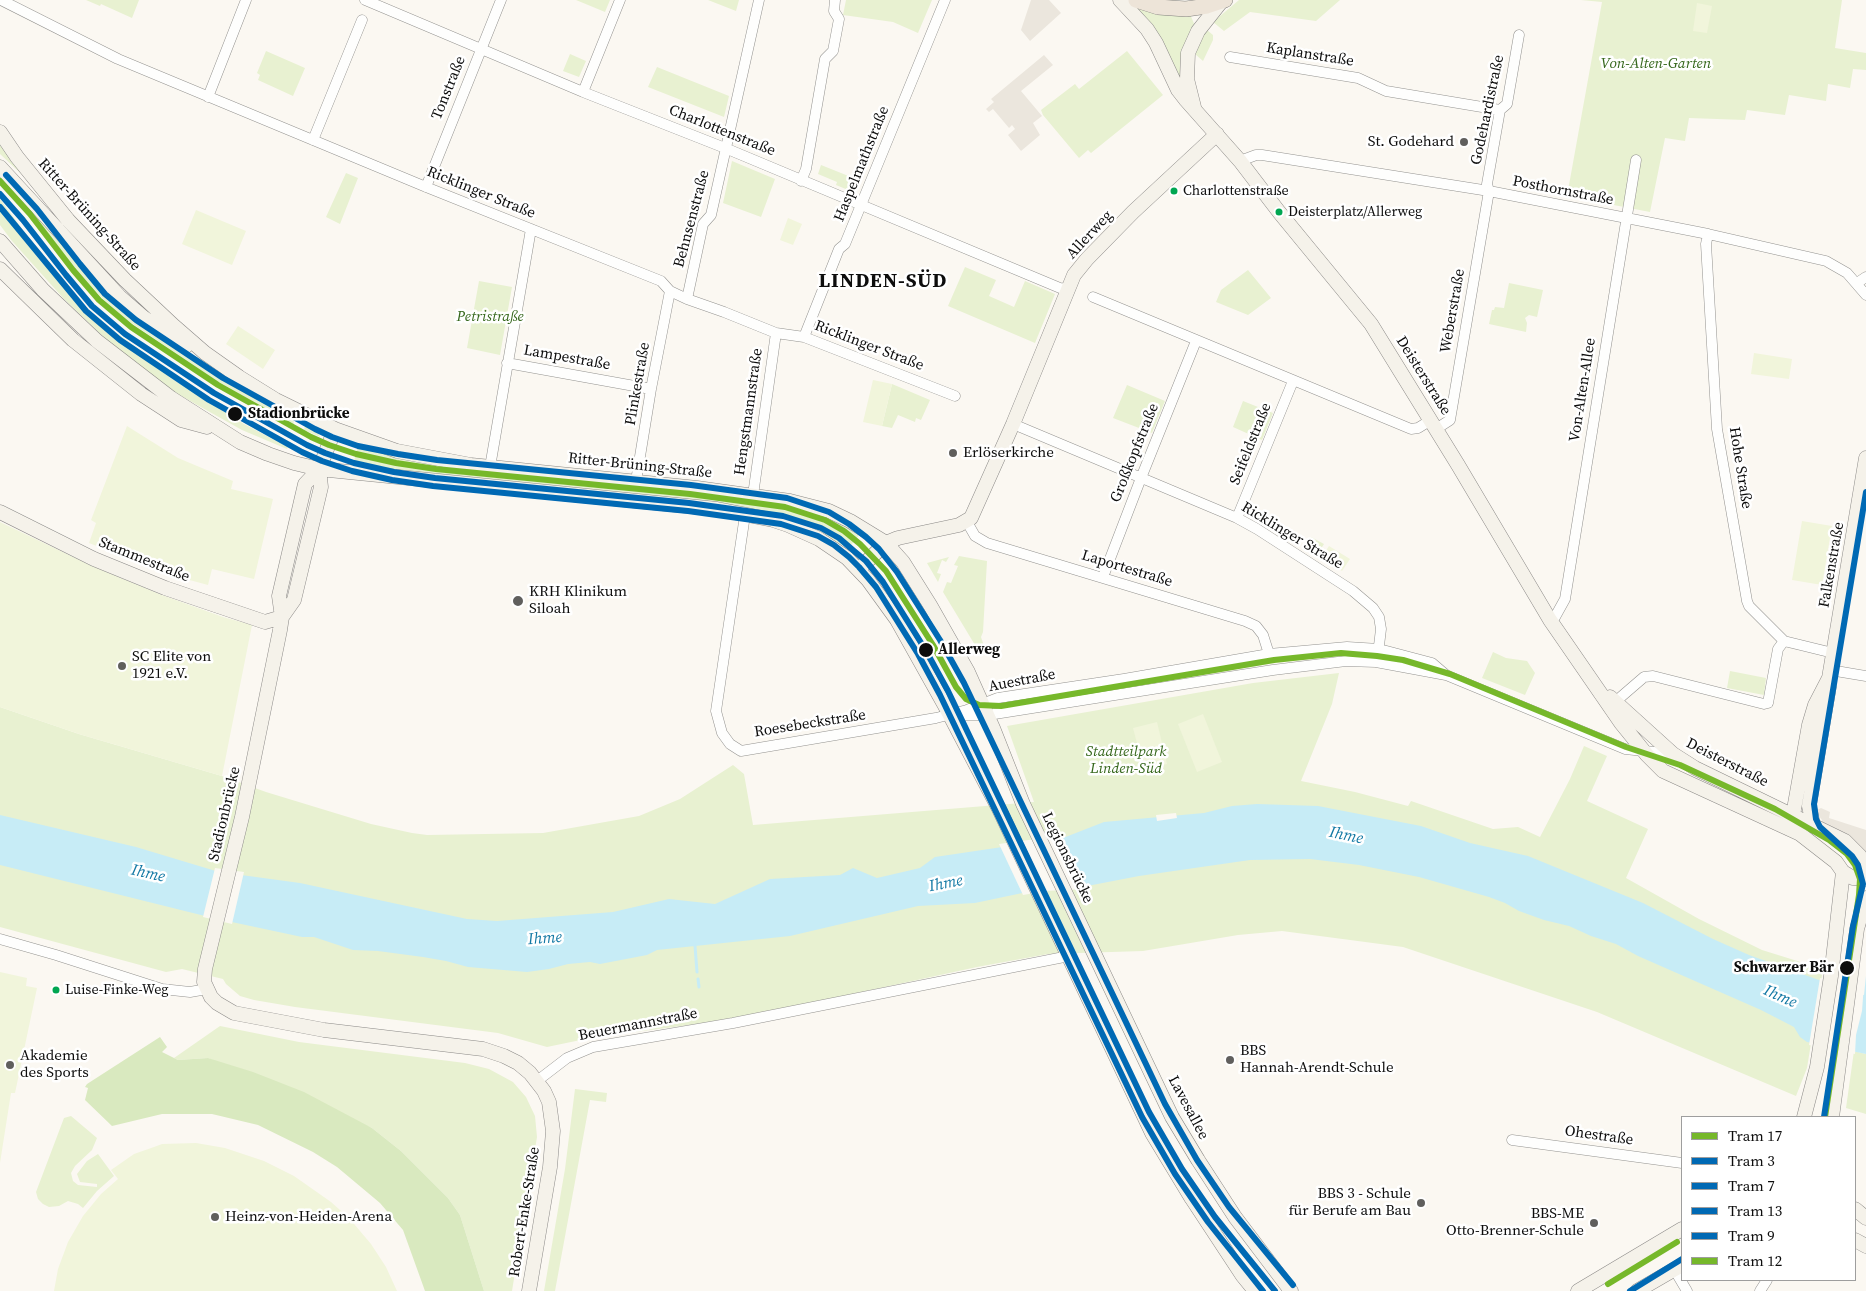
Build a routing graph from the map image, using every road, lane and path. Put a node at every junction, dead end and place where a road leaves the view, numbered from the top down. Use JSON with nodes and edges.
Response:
{"nodes":[{"id":1,"x":1,"y":0,"type":"edge"},
{"id":2,"x":246,"y":0,"type":"edge"},
{"id":3,"x":501,"y":0,"type":"edge"},
{"id":4,"x":620,"y":0,"type":"edge"},
{"id":5,"x":759,"y":0,"type":"edge"},
{"id":6,"x":835,"y":0,"type":"edge"},
{"id":7,"x":945,"y":0,"type":"edge"},
{"id":8,"x":1120,"y":0,"type":"edge"},
{"id":9,"x":1136,"y":0,"type":"edge"},
{"id":10,"x":368,"y":1,"type":"edge"},
{"id":11,"x":1223,"y":1,"type":"edge"},
{"id":12,"x":20,"y":4,"type":"edge"},
{"id":13,"x":362,"y":20,"type":"dead end"},
{"id":14,"x":1519,"y":35,"type":"dead end"},
{"id":15,"x":482,"y":48,"type":"junction"},
{"id":16,"x":1230,"y":57,"type":"dead end"},
{"id":17,"x":583,"y":92,"type":"junction"},
{"id":18,"x":208,"y":97,"type":"junction"},
{"id":19,"x":1194,"y":108,"type":"junction"},
{"id":20,"x":1500,"y":110,"type":"junction"},
{"id":21,"x":0,"y":132,"type":"edge"},
{"id":22,"x":1217,"y":134,"type":"junction"},
{"id":23,"x":313,"y":140,"type":"junction"},
{"id":24,"x":726,"y":148,"type":"junction"},
{"id":25,"x":1636,"y":160,"type":"dead end"},
{"id":26,"x":1240,"y":161,"type":"junction"},
{"id":27,"x":0,"y":167,"type":"edge"},
{"id":28,"x":801,"y":181,"type":"junction"},
{"id":29,"x":426,"y":187,"type":"junction"},
{"id":30,"x":1488,"y":191,"type":"junction"},
{"id":31,"x":860,"y":204,"type":"junction"},
{"id":32,"x":1626,"y":218,"type":"junction"},
{"id":33,"x":531,"y":229,"type":"junction"},
{"id":34,"x":1708,"y":234,"type":"junction"},
{"id":35,"x":0,"y":241,"type":"edge"},
{"id":36,"x":0,"y":269,"type":"edge"},
{"id":37,"x":1866,"y":277,"type":"edge"},
{"id":38,"x":1857,"y":283,"type":"junction"},
{"id":39,"x":1068,"y":289,"type":"junction"},
{"id":40,"x":670,"y":291,"type":"junction"},
{"id":41,"x":1866,"y":295,"type":"edge"},
{"id":42,"x":1093,"y":297,"type":"dead end"},
{"id":43,"x":687,"y":299,"type":"junction"},
{"id":44,"x":776,"y":334,"type":"junction"},
{"id":45,"x":804,"y":337,"type":"junction"},
{"id":46,"x":1196,"y":341,"type":"junction"},
{"id":47,"x":206,"y":353,"type":"junction"},
{"id":48,"x":507,"y":363,"type":"junction"},
{"id":49,"x":1293,"y":381,"type":"junction"},
{"id":50,"x":651,"y":389,"type":"junction"},
{"id":51,"x":955,"y":396,"type":"dead end"},
{"id":52,"x":1012,"y":424,"type":"junction"},
{"id":53,"x":1434,"y":424,"type":"junction"},
{"id":54,"x":335,"y":429,"type":"junction"},
{"id":55,"x":220,"y":430,"type":"junction"},
{"id":56,"x":1866,"y":458,"type":"edge"},
{"id":57,"x":490,"y":467,"type":"junction"},
{"id":58,"x":319,"y":469,"type":"junction"},
{"id":59,"x":1140,"y":478,"type":"junction"},
{"id":60,"x":636,"y":481,"type":"junction"},
{"id":61,"x":753,"y":494,"type":"junction"},
{"id":62,"x":0,"y":512,"type":"edge"},
{"id":63,"x":745,"y":515,"type":"junction"},
{"id":64,"x":1861,"y":516,"type":"edge"},
{"id":65,"x":1237,"y":518,"type":"junction"},
{"id":66,"x":967,"y":522,"type":"junction"},
{"id":67,"x":886,"y":543,"type":"junction"},
{"id":68,"x":859,"y":568,"type":"junction"},
{"id":69,"x":1102,"y":576,"type":"junction"},
{"id":70,"x":282,"y":616,"type":"junction"},
{"id":71,"x":1550,"y":620,"type":"junction"},
{"id":72,"x":1784,"y":641,"type":"junction"},
{"id":73,"x":1379,"y":648,"type":"junction"},
{"id":74,"x":1269,"y":654,"type":"junction"},
{"id":75,"x":1833,"y":654,"type":"junction"},
{"id":76,"x":1376,"y":662,"type":"junction"},
{"id":77,"x":1829,"y":674,"type":"junction"},
{"id":78,"x":1446,"y":675,"type":"junction"},
{"id":79,"x":1866,"y":676,"type":"edge"},
{"id":80,"x":1594,"y":683,"type":"junction"},
{"id":81,"x":1615,"y":702,"type":"junction"},
{"id":82,"x":985,"y":709,"type":"junction"},
{"id":83,"x":950,"y":715,"type":"junction"},
{"id":84,"x":1644,"y":751,"type":"junction"},
{"id":85,"x":1673,"y":754,"type":"junction"},
{"id":86,"x":1793,"y":815,"type":"junction"},
{"id":87,"x":1810,"y":823,"type":"junction"},
{"id":88,"x":1800,"y":834,"type":"junction"},
{"id":89,"x":1866,"y":870,"type":"edge"},
{"id":90,"x":1843,"y":872,"type":"junction"},
{"id":91,"x":1866,"y":879,"type":"edge"},
{"id":92,"x":1866,"y":898,"type":"edge"},
{"id":93,"x":1081,"y":925,"type":"joint"},
{"id":94,"x":0,"y":939,"type":"edge"},
{"id":95,"x":1069,"y":956,"type":"junction"},
{"id":96,"x":207,"y":989,"type":"junction"},
{"id":97,"x":537,"y":1081,"type":"junction"},
{"id":98,"x":1804,"y":1116,"type":"edge"},
{"id":99,"x":1832,"y":1116,"type":"edge"},
{"id":100,"x":1512,"y":1140,"type":"dead end"},
{"id":101,"x":1681,"y":1163,"type":"edge"},
{"id":102,"x":1681,"y":1230,"type":"edge"},
{"id":103,"x":1678,"y":1267,"type":"edge"},
{"id":104,"x":529,"y":1291,"type":"edge"},
{"id":105,"x":1255,"y":1291,"type":"edge"},
{"id":106,"x":1291,"y":1291,"type":"edge"},
{"id":107,"x":1578,"y":1291,"type":"edge"},
{"id":108,"x":1637,"y":1291,"type":"edge"}],
"edges":[{"from":1,"to":12,"type":"street","name":"Ricklinger Straße"},
{"from":2,"to":18,"type":"street"},
{"from":3,"to":15,"type":"street","name":"Tonstraße"},
{"from":4,"to":17,"type":"street"},
{"from":5,"to":24,"type":"street","name":"Behnsenstraße"},
{"from":6,"to":28,"type":"street"},
{"from":7,"to":31,"type":"street","name":"Haspelmathstraße"},
{"from":8,"to":19,"type":"street","name":"Deisterstraße"},
{"from":9,"to":11,"type":"main road"},
{"from":10,"to":15,"type":"street","name":"Charlottenstraße"},
{"from":11,"to":19,"type":"street","name":"Deisterstraße"},
{"from":12,"to":18,"type":"street","name":"Ricklinger Straße"},
{"from":13,"to":23,"type":"street"},
{"from":14,"to":20,"type":"street","name":"Godehardistraße"},
{"from":15,"to":17,"type":"street","name":"Charlottenstraße"},
{"from":15,"to":29,"type":"street","name":"Tonstraße"},
{"from":16,"to":20,"type":"street","name":"Kaplanstraße"},
{"from":17,"to":24,"type":"street","name":"Charlottenstraße"},
{"from":18,"to":23,"type":"street","name":"Ricklinger Straße"},
{"from":19,"to":22,"type":"street","name":"Deisterstraße"},
{"from":20,"to":30,"type":"street","name":"Godehardistraße"},
{"from":21,"to":47,"type":"street","name":"Ritter-Brüning-Straße"},
{"from":22,"to":26,"type":"street","name":"Deisterstraße"},
{"from":22,"to":39,"type":"street","name":"Allerweg"},
{"from":23,"to":29,"type":"street","name":"Ricklinger Straße"},
{"from":24,"to":28,"type":"street","name":"Charlottenstraße"},
{"from":24,"to":43,"type":"street","name":"Behnsenstraße"},
{"from":25,"to":32,"type":"street","name":"Von-Alten-Allee"},
{"from":26,"to":30,"type":"street","name":"Posthornstraße"},
{"from":26,"to":53,"type":"street","name":"Deisterstraße"},
{"from":27,"to":47,"type":"street","name":"Ritter-Brüning-Straße"},
{"from":28,"to":31,"type":"street","name":"Charlottenstraße"},
{"from":29,"to":33,"type":"street","name":"Ricklinger Straße"},
{"from":30,"to":32,"type":"street","name":"Posthornstraße"},
{"from":30,"to":53,"type":"street","name":"Weberstraße"},
{"from":31,"to":39,"type":"street","name":"Charlottenstraße"},
{"from":31,"to":45,"type":"street","name":"Haspelmathstraße"},
{"from":32,"to":34,"type":"street","name":"Posthornstraße"},
{"from":32,"to":71,"type":"street","name":"Von-Alten-Allee"},
{"from":33,"to":40,"type":"street","name":"Ricklinger Straße"},
{"from":33,"to":48,"type":"street"},
{"from":34,"to":38,"type":"street","name":"Posthornstraße"},
{"from":34,"to":72,"type":"street","name":"Hohe Straße"},
{"from":35,"to":55,"type":"street"},
{"from":36,"to":55,"type":"street"},
{"from":37,"to":38,"type":"street"},
{"from":38,"to":41,"type":"street","name":"Posthornstraße"},
{"from":39,"to":52,"type":"street","name":"Allerweg"},
{"from":40,"to":43,"type":"street","name":"Ricklinger Straße"},
{"from":40,"to":50,"type":"street","name":"Plinkestraße"},
{"from":42,"to":46,"type":"street"},
{"from":43,"to":44,"type":"street","name":"Ricklinger Straße"},
{"from":44,"to":45,"type":"street","name":"Ricklinger Straße"},
{"from":44,"to":61,"type":"street","name":"Hengstmannstraße"},
{"from":45,"to":51,"type":"street","name":"Ricklinger Straße"},
{"from":46,"to":49,"type":"street"},
{"from":46,"to":59,"type":"street","name":"Großkopfstraße"},
{"from":47,"to":54,"type":"street","name":"Ritter-Brüning-Straße"},
{"from":48,"to":50,"type":"street","name":"Lampestraße"},
{"from":48,"to":57,"type":"street"},
{"from":49,"to":53,"type":"street"},
{"from":49,"to":65,"type":"street","name":"Seifeldstraße"},
{"from":50,"to":60,"type":"street","name":"Plinkestraße"},
{"from":52,"to":59,"type":"street","name":"Ricklinger Straße"},
{"from":52,"to":66,"type":"street","name":"Allerweg"},
{"from":53,"to":71,"type":"street","name":"Deisterstraße"},
{"from":54,"to":57,"type":"street","name":"Ritter-Brüning-Straße"},
{"from":54,"to":58,"type":"street","name":"Stadionbrücke"},
{"from":55,"to":58,"type":"street"},
{"from":56,"to":64,"type":"street","name":"Falkenstraße"},
{"from":57,"to":60,"type":"street","name":"Ritter-Brüning-Straße"},
{"from":58,"to":63,"type":"street"},
{"from":58,"to":70,"type":"street","name":"Stadionbrücke"},
{"from":59,"to":65,"type":"street","name":"Ricklinger Straße"},
{"from":59,"to":69,"type":"street","name":"Großkopfstraße"},
{"from":60,"to":61,"type":"street","name":"Ritter-Brüning-Straße"},
{"from":61,"to":67,"type":"street","name":"Ritter-Brüning-Straße"},
{"from":62,"to":70,"type":"street","name":"Stammestraße"},
{"from":63,"to":68,"type":"street"},
{"from":63,"to":83,"type":"street","name":"Roesebeckstraße"},
{"from":64,"to":75,"type":"street","name":"Falkenstraße"},
{"from":65,"to":73,"type":"street","name":"Ricklinger Straße"},
{"from":66,"to":67,"type":"street"},
{"from":66,"to":69,"type":"street","name":"Laportestraße"},
{"from":67,"to":68,"type":"street"},
{"from":67,"to":82,"type":"street","name":"Ritter-Brüning-Straße"},
{"from":68,"to":83,"type":"street"},
{"from":69,"to":74,"type":"street","name":"Laportestraße"},
{"from":70,"to":96,"type":"street","name":"Stadionbrücke"},
{"from":71,"to":80,"type":"street","name":"Deisterstraße"},
{"from":72,"to":75,"type":"street"},
{"from":72,"to":81,"type":"street"},
{"from":73,"to":74,"type":"street","name":"Auestraße"},
{"from":73,"to":76,"type":"street","name":"Ricklinger Straße"},
{"from":73,"to":78,"type":"street"},
{"from":74,"to":82,"type":"street","name":"Auestraße"},
{"from":75,"to":77,"type":"street","name":"Falkenstraße"},
{"from":76,"to":78,"type":"street"},
{"from":76,"to":82,"type":"street","name":"Auestraße"},
{"from":77,"to":79,"type":"street"},
{"from":77,"to":86,"type":"street","name":"Falkenstraße"},
{"from":77,"to":87,"type":"street","name":"Falkenstraße"},
{"from":78,"to":84,"type":"street"},
{"from":80,"to":81,"type":"street","name":"Deisterstraße"},
{"from":80,"to":84,"type":"street","name":"Deisterstraße"},
{"from":81,"to":85,"type":"street","name":"Deisterstraße"},
{"from":82,"to":83,"type":"street","name":"Auestraße"},
{"from":82,"to":93,"type":"street","name":"Legionsbrücke"},
{"from":83,"to":95,"type":"street"},
{"from":84,"to":85,"type":"street"},
{"from":84,"to":88,"type":"street","name":"Deisterstraße"},
{"from":85,"to":86,"type":"street","name":"Deisterstraße"},
{"from":86,"to":87,"type":"street","name":"Deisterstraße"},
{"from":86,"to":88,"type":"street"},
{"from":87,"to":89,"type":"street"},
{"from":88,"to":90,"type":"street"},
{"from":90,"to":91,"type":"street"},
{"from":90,"to":98,"type":"street"},
{"from":92,"to":99,"type":"street"},
{"from":93,"to":106,"type":"street","name":"Lavesallee"},
{"from":94,"to":96,"type":"street"},
{"from":95,"to":97,"type":"street","name":"Beuermannstraße"},
{"from":95,"to":105,"type":"street"},
{"from":96,"to":97,"type":"street"},
{"from":97,"to":104,"type":"street","name":"Robert-Enke-Straße"},
{"from":100,"to":101,"type":"street","name":"Ohestraße"},
{"from":102,"to":107,"type":"street"},
{"from":103,"to":108,"type":"street"}]}
